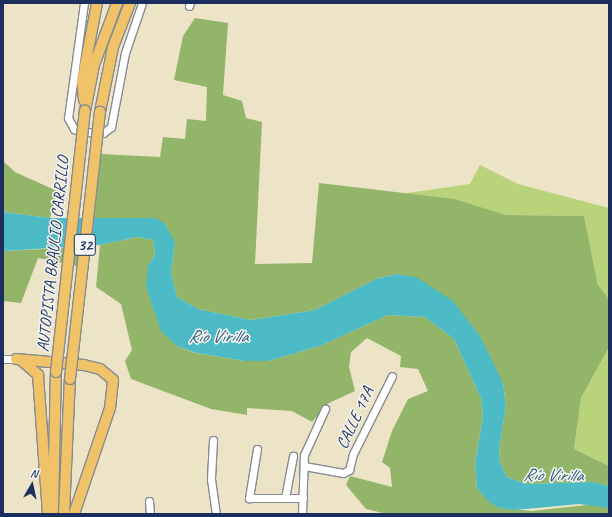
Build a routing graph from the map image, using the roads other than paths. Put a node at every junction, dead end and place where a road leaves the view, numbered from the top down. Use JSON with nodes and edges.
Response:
{"nodes":[{"id":1,"x":84,"y":3,"type":"edge"},
{"id":2,"x":97,"y":3,"type":"edge"},
{"id":3,"x":117,"y":3,"type":"edge"},
{"id":4,"x":130,"y":3,"type":"edge"},
{"id":5,"x":142,"y":3,"type":"edge"},
{"id":6,"x":85,"y":111,"type":"junction"},
{"id":7,"x":16,"y":358,"type":"junction"},
{"id":8,"x":3,"y":359,"type":"edge"},
{"id":9,"x":61,"y":362,"type":"junction"},
{"id":10,"x":38,"y":375,"type":"junction"},
{"id":11,"x":392,"y":376,"type":"dead end"},
{"id":12,"x":325,"y":409,"type":"dead end"},
{"id":13,"x":212,"y":440,"type":"dead end"},
{"id":14,"x":257,"y":449,"type":"dead end"},
{"id":15,"x":293,"y":456,"type":"dead end"},
{"id":16,"x":304,"y":466,"type":"junction"},
{"id":17,"x":285,"y":498,"type":"junction"},
{"id":18,"x":303,"y":498,"type":"junction"},
{"id":19,"x":149,"y":501,"type":"dead end"},
{"id":20,"x":48,"y":514,"type":"edge"},
{"id":21,"x":52,"y":514,"type":"edge"},
{"id":22,"x":64,"y":514,"type":"edge"},
{"id":23,"x":74,"y":514,"type":"edge"},
{"id":24,"x":150,"y":514,"type":"edge"},
{"id":25,"x":216,"y":514,"type":"edge"},
{"id":26,"x":302,"y":514,"type":"edge"}],
"edges":[{"from":1,"to":5,"type":"street"},
{"from":2,"to":6,"type":"highway"},
{"from":3,"to":6,"type":"highway","name":"AUTOPISTA BRAULIO CARRILLO","number":"32"},
{"from":4,"to":22,"type":"highway","name":"AUTOPISTA BRAULIO CARRILLO","number":"32","bridge":true},
{"from":6,"to":21,"type":"highway","name":"AUTOPISTA BRAULIO CARRILLO","number":"32","bridge":true},
{"from":7,"to":8,"type":"street"},
{"from":7,"to":9,"type":"highway"},
{"from":7,"to":10,"type":"highway"},
{"from":9,"to":10,"type":"highway"},
{"from":9,"to":23,"type":"highway"},
{"from":10,"to":20,"type":"highway"},
{"from":11,"to":16,"type":"street","name":"CALLE 17A"},
{"from":12,"to":16,"type":"street"},
{"from":13,"to":25,"type":"street"},
{"from":14,"to":17,"type":"street"},
{"from":15,"to":17,"type":"street"},
{"from":16,"to":18,"type":"street"},
{"from":17,"to":18,"type":"street"},
{"from":18,"to":26,"type":"street"},
{"from":19,"to":24,"type":"street"}]}
